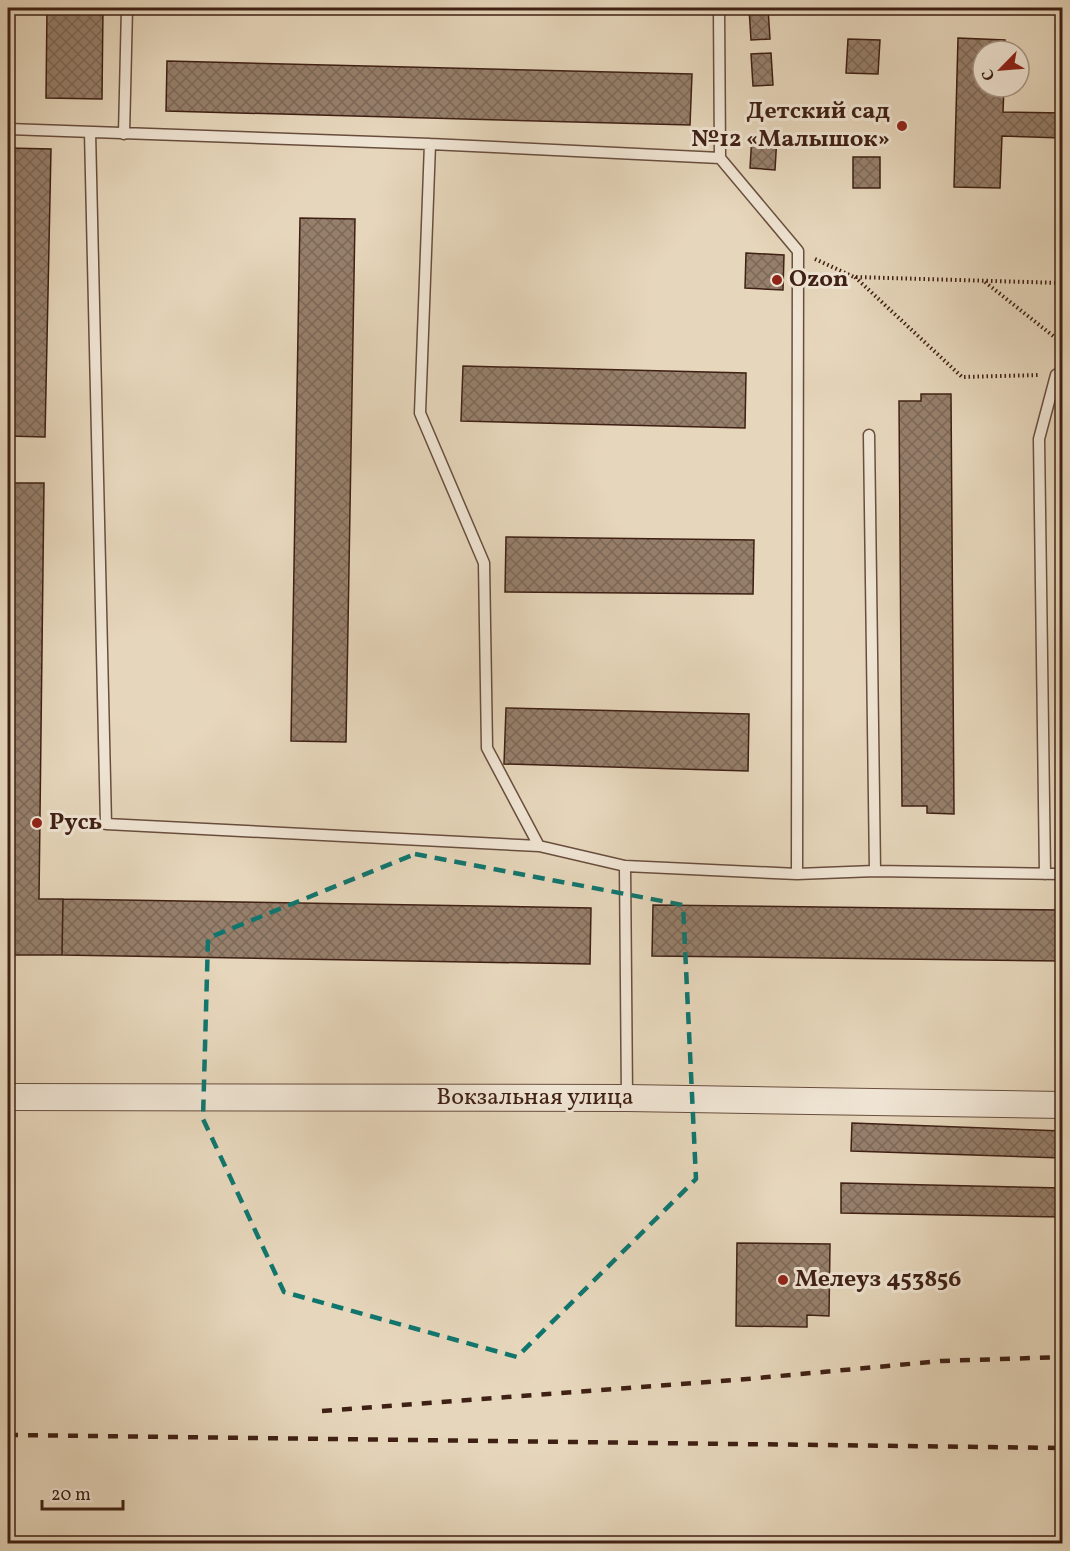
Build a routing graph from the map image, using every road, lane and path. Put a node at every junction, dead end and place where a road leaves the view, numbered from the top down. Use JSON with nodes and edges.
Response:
{"nodes":[{"id":1,"x":127,"y":8,"type":"edge"},
{"id":2,"x":719,"y":8,"type":"edge"},
{"id":3,"x":8,"y":129,"type":"edge"},
{"id":4,"x":90,"y":132,"type":"junction"},
{"id":5,"x":124,"y":134,"type":"junction"},
{"id":6,"x":430,"y":144,"type":"junction"},
{"id":7,"x":720,"y":158,"type":"junction"},
{"id":8,"x":798,"y":250,"type":"junction"},
{"id":9,"x":854,"y":277,"type":"junction"},
{"id":10,"x":985,"y":282,"type":"junction"},
{"id":11,"x":1062,"y":284,"type":"edge"},
{"id":12,"x":1062,"y":343,"type":"edge"},
{"id":13,"x":1059,"y":373,"type":"edge"},
{"id":14,"x":869,"y":435,"type":"dead end"},
{"id":15,"x":539,"y":846,"type":"junction"},
{"id":16,"x":625,"y":866,"type":"junction"},
{"id":17,"x":875,"y":871,"type":"junction"},
{"id":18,"x":797,"y":874,"type":"junction"},
{"id":19,"x":1045,"y":874,"type":"junction"},
{"id":20,"x":1062,"y":874,"type":"edge"},
{"id":21,"x":8,"y":1097,"type":"edge"},
{"id":22,"x":627,"y":1098,"type":"junction"},
{"id":23,"x":1062,"y":1105,"type":"edge"}],
"edges":[{"from":1,"to":5,"type":"lane"},
{"from":2,"to":7,"type":"lane"},
{"from":3,"to":4,"type":"lane"},
{"from":4,"to":5,"type":"lane"},
{"from":4,"to":15,"type":"lane"},
{"from":5,"to":6,"type":"lane"},
{"from":6,"to":7,"type":"lane"},
{"from":6,"to":15,"type":"lane"},
{"from":7,"to":8,"type":"lane"},
{"from":8,"to":9,"type":"path"},
{"from":8,"to":18,"type":"lane"},
{"from":9,"to":10,"type":"path"},
{"from":9,"to":13,"type":"path"},
{"from":10,"to":11,"type":"path"},
{"from":10,"to":12,"type":"path"},
{"from":13,"to":19,"type":"lane"},
{"from":14,"to":17,"type":"lane"},
{"from":15,"to":16,"type":"lane"},
{"from":16,"to":18,"type":"lane"},
{"from":16,"to":22,"type":"lane"},
{"from":17,"to":18,"type":"lane"},
{"from":17,"to":19,"type":"lane"},
{"from":19,"to":20,"type":"lane"},
{"from":21,"to":22,"type":"street","name":"Вокзальная улица"},
{"from":22,"to":23,"type":"street","name":"Вокзальная улица"}]}
